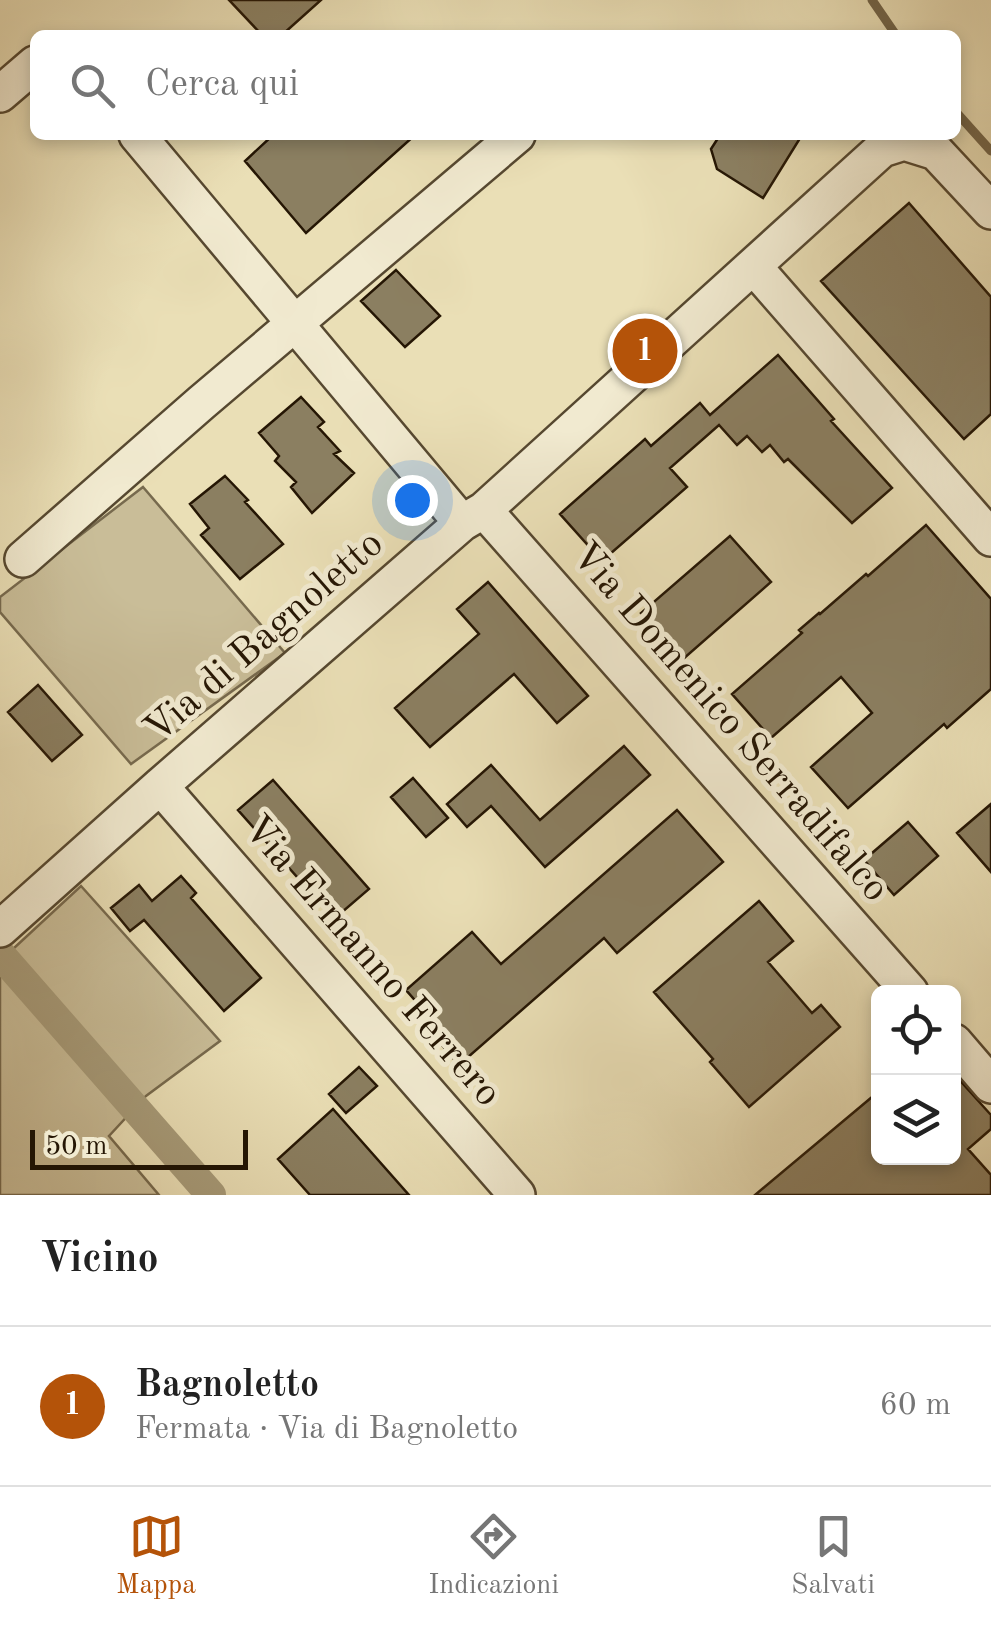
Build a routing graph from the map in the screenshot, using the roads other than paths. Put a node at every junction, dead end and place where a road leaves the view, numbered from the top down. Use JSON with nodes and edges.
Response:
{"nodes":[{"id":1,"x":30,"y":68,"type":"edge"},
{"id":2,"x":0,"y":94,"type":"edge"},
{"id":3,"x":141,"y":140,"type":"edge"},
{"id":4,"x":511,"y":140,"type":"edge"},
{"id":5,"x":991,"y":212,"type":"edge"},
{"id":6,"x":754,"y":267,"type":"junction"},
{"id":7,"x":295,"y":324,"type":"junction"},
{"id":8,"x":473,"y":516,"type":"junction"},
{"id":9,"x":991,"y":538,"type":"edge"},
{"id":10,"x":23,"y":559,"type":"dead end"},
{"id":11,"x":160,"y":786,"type":"junction"},
{"id":12,"x":0,"y":929,"type":"edge"},
{"id":13,"x":904,"y":985,"type":"edge"},
{"id":14,"x":961,"y":1050,"type":"edge"},
{"id":15,"x":991,"y":1085,"type":"edge"},
{"id":16,"x":517,"y":1195,"type":"edge"}],
"edges":[{"from":1,"to":2,"type":"street"},
{"from":3,"to":7,"type":"street","name":"Via Domenico Serradifalco"},
{"from":4,"to":7,"type":"street"},
{"from":5,"to":6,"type":"street","name":"Via di Bagnoletto"},
{"from":6,"to":8,"type":"street","name":"Via di Bagnoletto"},
{"from":6,"to":9,"type":"street"},
{"from":7,"to":8,"type":"street","name":"Via Domenico Serradifalco"},
{"from":7,"to":10,"type":"street"},
{"from":8,"to":11,"type":"street","name":"Via di Bagnoletto"},
{"from":8,"to":13,"type":"street","name":"Via Domenico Serradifalco"},
{"from":11,"to":12,"type":"street","name":"Via di Bagnoletto"},
{"from":11,"to":16,"type":"street","name":"Via Ermanno Ferrero"},
{"from":14,"to":15,"type":"street"}]}
